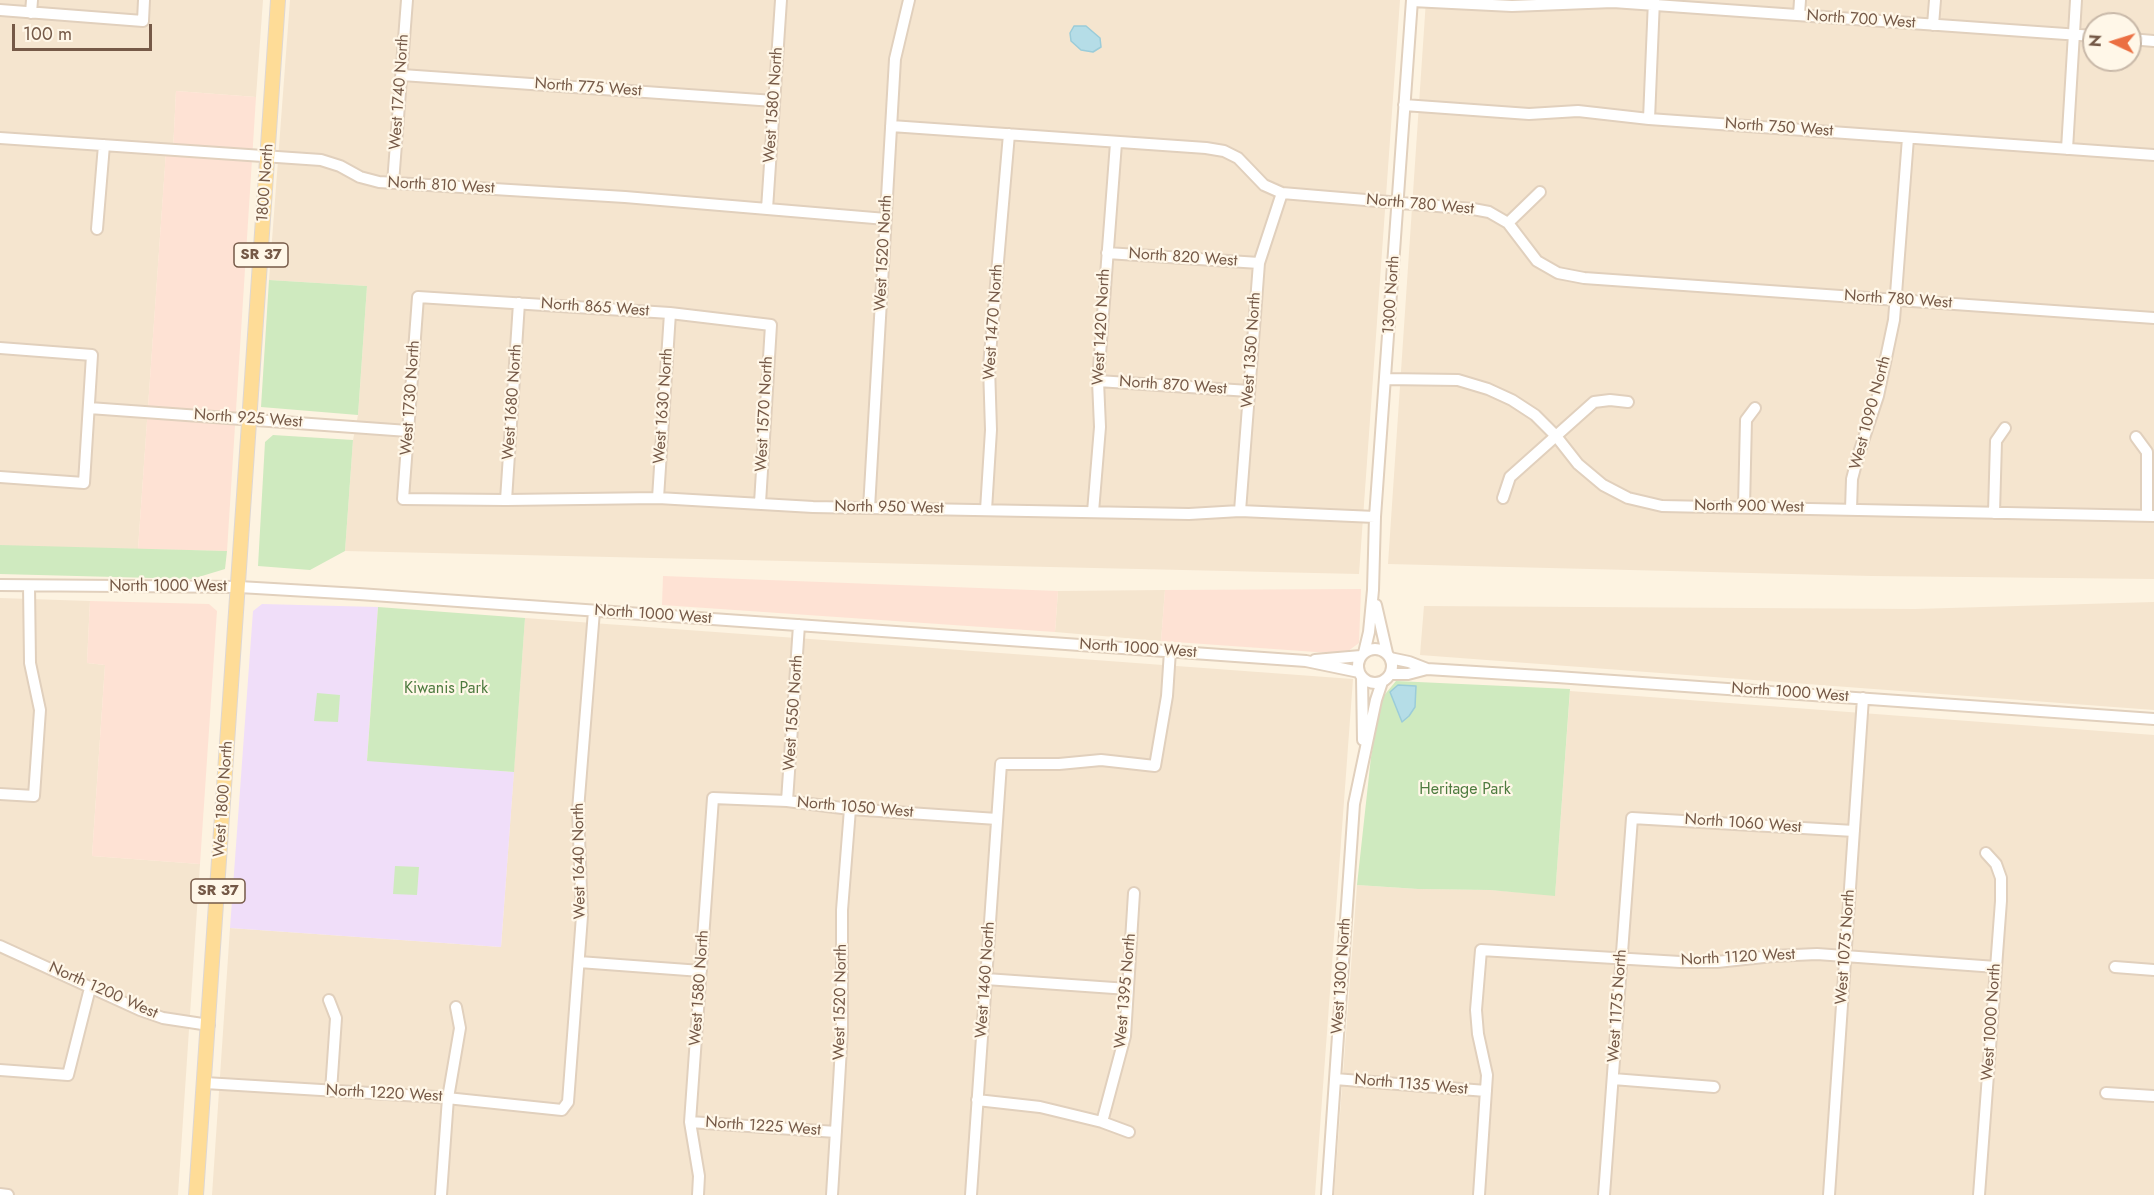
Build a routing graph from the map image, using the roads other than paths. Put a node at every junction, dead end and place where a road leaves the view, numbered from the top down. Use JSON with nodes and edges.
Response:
{"nodes":[{"id":1,"x":32,"y":0,"type":"edge"},
{"id":2,"x":144,"y":0,"type":"edge"},
{"id":3,"x":278,"y":0,"type":"edge"},
{"id":4,"x":407,"y":0,"type":"edge"},
{"id":5,"x":781,"y":0,"type":"edge"},
{"id":6,"x":909,"y":0,"type":"edge"},
{"id":7,"x":1412,"y":0,"type":"edge"},
{"id":8,"x":1800,"y":0,"type":"edge"},
{"id":9,"x":1935,"y":0,"type":"edge"},
{"id":10,"x":2076,"y":0,"type":"edge"},
{"id":11,"x":1654,"y":2,"type":"edge"},
{"id":12,"x":0,"y":10,"type":"edge"},
{"id":13,"x":31,"y":13,"type":"junction"},
{"id":14,"x":1799,"y":15,"type":"junction"},
{"id":15,"x":1933,"y":25,"type":"junction"},
{"id":16,"x":2073,"y":35,"type":"junction"},
{"id":17,"x":2082,"y":35,"type":"edge"},
{"id":18,"x":402,"y":75,"type":"junction"},
{"id":19,"x":774,"y":101,"type":"junction"},
{"id":20,"x":1404,"y":105,"type":"junction"},
{"id":21,"x":1649,"y":119,"type":"junction"},
{"id":22,"x":891,"y":126,"type":"junction"},
{"id":23,"x":1009,"y":134,"type":"junction"},
{"id":24,"x":0,"y":138,"type":"edge"},
{"id":25,"x":1908,"y":138,"type":"junction"},
{"id":26,"x":1116,"y":143,"type":"junction"},
{"id":27,"x":104,"y":145,"type":"junction"},
{"id":28,"x":2067,"y":149,"type":"junction"},
{"id":29,"x":2154,"y":155,"type":"edge"},
{"id":30,"x":268,"y":156,"type":"junction"},
{"id":31,"x":393,"y":183,"type":"junction"},
{"id":32,"x":1540,"y":192,"type":"dead end"},
{"id":33,"x":1282,"y":193,"type":"junction"},
{"id":34,"x":1399,"y":204,"type":"junction"},
{"id":35,"x":766,"y":209,"type":"junction"},
{"id":36,"x":886,"y":219,"type":"junction"},
{"id":37,"x":1508,"y":223,"type":"junction"},
{"id":38,"x":97,"y":229,"type":"dead end"},
{"id":39,"x":1107,"y":253,"type":"junction"},
{"id":40,"x":1259,"y":263,"type":"junction"},
{"id":41,"x":418,"y":297,"type":"joint"},
{"id":42,"x":1896,"y":300,"type":"junction"},
{"id":43,"x":519,"y":303,"type":"junction"},
{"id":44,"x":670,"y":313,"type":"junction"},
{"id":45,"x":2154,"y":318,"type":"edge"},
{"id":46,"x":771,"y":325,"type":"joint"},
{"id":47,"x":0,"y":348,"type":"edge"},
{"id":48,"x":1386,"y":379,"type":"junction"},
{"id":49,"x":1098,"y":381,"type":"junction"},
{"id":50,"x":1249,"y":391,"type":"junction"},
{"id":51,"x":1628,"y":402,"type":"dead end"},
{"id":52,"x":89,"y":408,"type":"junction"},
{"id":53,"x":1755,"y":408,"type":"dead end"},
{"id":54,"x":250,"y":419,"type":"junction"},
{"id":55,"x":2005,"y":428,"type":"dead end"},
{"id":56,"x":408,"y":431,"type":"junction"},
{"id":57,"x":1556,"y":436,"type":"junction"},
{"id":58,"x":2136,"y":437,"type":"dead end"},
{"id":59,"x":0,"y":477,"type":"edge"},
{"id":60,"x":658,"y":498,"type":"junction"},
{"id":61,"x":1503,"y":498,"type":"dead end"},
{"id":62,"x":403,"y":499,"type":"joint"},
{"id":63,"x":506,"y":500,"type":"junction"},
{"id":64,"x":760,"y":503,"type":"junction"},
{"id":65,"x":1744,"y":507,"type":"junction"},
{"id":66,"x":869,"y":508,"type":"junction"},
{"id":67,"x":986,"y":510,"type":"junction"},
{"id":68,"x":1851,"y":510,"type":"junction"},
{"id":69,"x":244,"y":511,"type":"joint"},
{"id":70,"x":1240,"y":511,"type":"junction"},
{"id":71,"x":1093,"y":512,"type":"junction"},
{"id":72,"x":1994,"y":513,"type":"junction"},
{"id":73,"x":2150,"y":516,"type":"edge"},
{"id":74,"x":1375,"y":517,"type":"junction"},
{"id":75,"x":0,"y":585,"type":"edge"},
{"id":76,"x":29,"y":586,"type":"junction"},
{"id":77,"x":239,"y":587,"type":"junction"},
{"id":78,"x":1373,"y":590,"type":"junction"},
{"id":79,"x":594,"y":611,"type":"junction"},
{"id":80,"x":800,"y":625,"type":"junction"},
{"id":81,"x":1170,"y":651,"type":"junction"},
{"id":82,"x":1362,"y":655,"type":"junction"},
{"id":83,"x":1388,"y":656,"type":"junction"},
{"id":84,"x":1306,"y":661,"type":"junction"},
{"id":85,"x":1427,"y":669,"type":"junction"},
{"id":86,"x":1360,"y":674,"type":"junction"},
{"id":87,"x":1386,"y":678,"type":"junction"},
{"id":88,"x":1863,"y":698,"type":"junction"},
{"id":89,"x":2154,"y":719,"type":"edge"},
{"id":90,"x":1363,"y":758,"type":"junction"},
{"id":91,"x":0,"y":794,"type":"edge"},
{"id":92,"x":713,"y":798,"type":"joint"},
{"id":93,"x":788,"y":801,"type":"junction"},
{"id":94,"x":849,"y":809,"type":"junction"},
{"id":95,"x":1632,"y":818,"type":"joint"},
{"id":96,"x":997,"y":819,"type":"junction"},
{"id":97,"x":1854,"y":831,"type":"junction"},
{"id":98,"x":1986,"y":853,"type":"dead end"},
{"id":99,"x":1134,"y":893,"type":"dead end"},
{"id":100,"x":0,"y":946,"type":"edge"},
{"id":101,"x":1846,"y":956,"type":"junction"},
{"id":102,"x":1622,"y":958,"type":"junction"},
{"id":103,"x":579,"y":962,"type":"junction"},
{"id":104,"x":1996,"y":967,"type":"junction"},
{"id":105,"x":2115,"y":967,"type":"dead end"},
{"id":106,"x":701,"y":970,"type":"junction"},
{"id":107,"x":2154,"y":970,"type":"edge"},
{"id":108,"x":986,"y":979,"type":"junction"},
{"id":109,"x":90,"y":988,"type":"junction"},
{"id":110,"x":1128,"y":989,"type":"junction"},
{"id":111,"x":329,"y":1000,"type":"dead end"},
{"id":112,"x":456,"y":1007,"type":"dead end"},
{"id":113,"x":209,"y":1025,"type":"junction"},
{"id":114,"x":0,"y":1070,"type":"edge"},
{"id":115,"x":1335,"y":1079,"type":"junction"},
{"id":116,"x":1613,"y":1079,"type":"junction"},
{"id":117,"x":205,"y":1083,"type":"junction"},
{"id":118,"x":1714,"y":1087,"type":"dead end"},
{"id":119,"x":331,"y":1091,"type":"junction"},
{"id":120,"x":1486,"y":1091,"type":"junction"},
{"id":121,"x":2106,"y":1093,"type":"dead end"},
{"id":122,"x":2154,"y":1096,"type":"edge"},
{"id":123,"x":448,"y":1098,"type":"junction"},
{"id":124,"x":977,"y":1100,"type":"junction"},
{"id":125,"x":562,"y":1110,"type":"joint"},
{"id":126,"x":690,"y":1122,"type":"junction"},
{"id":127,"x":1102,"y":1122,"type":"junction"},
{"id":128,"x":836,"y":1132,"type":"junction"},
{"id":129,"x":1129,"y":1132,"type":"dead end"},
{"id":130,"x":0,"y":1194,"type":"edge"},
{"id":131,"x":8,"y":1195,"type":"edge"},
{"id":132,"x":196,"y":1195,"type":"edge"},
{"id":133,"x":441,"y":1195,"type":"edge"},
{"id":134,"x":698,"y":1195,"type":"edge"},
{"id":135,"x":832,"y":1195,"type":"edge"},
{"id":136,"x":971,"y":1195,"type":"edge"},
{"id":137,"x":1327,"y":1195,"type":"edge"},
{"id":138,"x":1479,"y":1195,"type":"edge"},
{"id":139,"x":1604,"y":1195,"type":"edge"},
{"id":140,"x":1829,"y":1195,"type":"edge"},
{"id":141,"x":1979,"y":1195,"type":"edge"}],
"edges":[{"from":1,"to":13,"type":"street"},
{"from":2,"to":13,"type":"street"},
{"from":3,"to":30,"type":"main road","name":"1800 North","number":"SR 37"},
{"from":4,"to":18,"type":"street","name":"West 1740 North"},
{"from":5,"to":19,"type":"street","name":"West 1580 North"},
{"from":6,"to":22,"type":"street","name":"West 1520 North"},
{"from":7,"to":11,"type":"street","name":"North 700 West"},
{"from":7,"to":20,"type":"street","name":"1300 North"},
{"from":8,"to":14,"type":"street"},
{"from":9,"to":15,"type":"street"},
{"from":10,"to":16,"type":"street"},
{"from":11,"to":14,"type":"street","name":"North 700 West"},
{"from":11,"to":21,"type":"street"},
{"from":12,"to":13,"type":"street"},
{"from":14,"to":15,"type":"street","name":"North 700 West"},
{"from":15,"to":16,"type":"street","name":"North 700 West"},
{"from":16,"to":17,"type":"street","name":"North 700 West"},
{"from":16,"to":28,"type":"street"},
{"from":18,"to":19,"type":"street","name":"North 775 West"},
{"from":18,"to":31,"type":"street","name":"West 1740 North"},
{"from":19,"to":35,"type":"street","name":"West 1580 North"},
{"from":20,"to":21,"type":"street","name":"North 750 West"},
{"from":20,"to":34,"type":"street","name":"1300 North"},
{"from":21,"to":25,"type":"street","name":"North 750 West"},
{"from":22,"to":23,"type":"street","name":"North 780 West"},
{"from":22,"to":36,"type":"street","name":"West 1520 North"},
{"from":23,"to":26,"type":"street","name":"North 780 West"},
{"from":23,"to":67,"type":"street","name":"West 1470 North"},
{"from":24,"to":27,"type":"street","name":"North 810 West"},
{"from":25,"to":28,"type":"street","name":"North 750 West"},
{"from":25,"to":42,"type":"street","name":"West 1090 North"},
{"from":26,"to":33,"type":"street","name":"North 780 West"},
{"from":26,"to":39,"type":"street","name":"West 1420 North"},
{"from":27,"to":30,"type":"street","name":"North 810 West"},
{"from":27,"to":38,"type":"street"},
{"from":28,"to":29,"type":"street","name":"North 750 West"},
{"from":30,"to":31,"type":"street","name":"North 810 West"},
{"from":30,"to":54,"type":"main road","name":"1800 North","number":"SR 37"},
{"from":31,"to":35,"type":"street","name":"North 810 West"},
{"from":32,"to":37,"type":"street"},
{"from":33,"to":34,"type":"street","name":"North 780 West"},
{"from":33,"to":40,"type":"street","name":"West 1350 North"},
{"from":34,"to":37,"type":"street","name":"North 780 West"},
{"from":34,"to":48,"type":"street","name":"1300 North"},
{"from":35,"to":36,"type":"street","name":"North 810 West"},
{"from":36,"to":66,"type":"street","name":"West 1520 North"},
{"from":37,"to":42,"type":"street","name":"North 780 West"},
{"from":39,"to":40,"type":"street","name":"North 820 West"},
{"from":39,"to":49,"type":"street","name":"West 1420 North"},
{"from":40,"to":50,"type":"street","name":"West 1350 North"},
{"from":41,"to":43,"type":"street","name":"North 865 West"},
{"from":41,"to":56,"type":"street","name":"West 1730 North"},
{"from":42,"to":45,"type":"street","name":"North 780 West"},
{"from":42,"to":68,"type":"street","name":"West 1090 North"},
{"from":43,"to":44,"type":"street","name":"North 865 West"},
{"from":43,"to":63,"type":"street","name":"West 1680 North"},
{"from":44,"to":46,"type":"street","name":"North 865 West"},
{"from":44,"to":60,"type":"street","name":"West 1630 North"},
{"from":46,"to":64,"type":"street","name":"West 1570 North"},
{"from":47,"to":52,"type":"street"},
{"from":48,"to":57,"type":"street","name":"North 900 West"},
{"from":48,"to":74,"type":"street","name":"1300 North"},
{"from":49,"to":50,"type":"street","name":"North 870 West"},
{"from":49,"to":71,"type":"street","name":"West 1420 North"},
{"from":50,"to":70,"type":"street","name":"West 1350 North"},
{"from":51,"to":57,"type":"street"},
{"from":52,"to":54,"type":"street","name":"North 925 West"},
{"from":52,"to":59,"type":"street"},
{"from":53,"to":65,"type":"street"},
{"from":54,"to":56,"type":"street","name":"North 925 West"},
{"from":54,"to":69,"type":"main road","name":"1800 North","number":"SR 37"},
{"from":55,"to":72,"type":"street"},
{"from":56,"to":62,"type":"street","name":"West 1730 North"},
{"from":57,"to":61,"type":"street"},
{"from":57,"to":65,"type":"street","name":"North 900 West"},
{"from":58,"to":73,"type":"street"},
{"from":60,"to":63,"type":"street","name":"North 950 West"},
{"from":60,"to":64,"type":"street","name":"North 950 West"},
{"from":62,"to":63,"type":"street","name":"North 950 West"},
{"from":64,"to":66,"type":"street","name":"North 950 West"},
{"from":65,"to":68,"type":"street","name":"North 900 West"},
{"from":66,"to":67,"type":"street","name":"North 950 West"},
{"from":67,"to":71,"type":"street","name":"North 950 West"},
{"from":68,"to":72,"type":"street","name":"North 900 West"},
{"from":69,"to":77,"type":"main road","name":"West 1800 North","number":"SR 37"},
{"from":70,"to":71,"type":"street","name":"North 950 West"},
{"from":70,"to":74,"type":"street","name":"North 950 West"},
{"from":72,"to":73,"type":"street","name":"North 900 West"},
{"from":74,"to":78,"type":"street","name":"1300 North"},
{"from":75,"to":76,"type":"street","name":"North 1000 West"},
{"from":76,"to":77,"type":"street","name":"North 1000 West"},
{"from":76,"to":91,"type":"street"},
{"from":77,"to":79,"type":"street","name":"North 1000 West"},
{"from":77,"to":113,"type":"main road","name":"West 1800 North","number":"SR 37"},
{"from":78,"to":82,"type":"street","name":"1300 North"},
{"from":78,"to":83,"type":"street","name":"1300 North"},
{"from":79,"to":80,"type":"street","name":"North 1000 West"},
{"from":79,"to":103,"type":"street","name":"West 1640 North"},
{"from":80,"to":81,"type":"street","name":"North 1000 West"},
{"from":80,"to":93,"type":"street","name":"West 1550 North"},
{"from":81,"to":84,"type":"street","name":"North 1000 West"},
{"from":81,"to":96,"type":"street","name":"West 1460 North"},
{"from":82,"to":83,"type":"street"},
{"from":82,"to":84,"type":"street","name":"North 1000 West"},
{"from":82,"to":86,"type":"street"},
{"from":83,"to":85,"type":"street","name":"North 1000 West"},
{"from":83,"to":87,"type":"street"},
{"from":84,"to":86,"type":"street","name":"North 1000 West"},
{"from":85,"to":87,"type":"street","name":"North 1000 West"},
{"from":85,"to":88,"type":"street","name":"North 1000 West"},
{"from":86,"to":87,"type":"street"},
{"from":86,"to":90,"type":"street","name":"West 1300 North"},
{"from":87,"to":90,"type":"street","name":"West 1300 North"},
{"from":88,"to":89,"type":"street","name":"North 1000 West"},
{"from":88,"to":97,"type":"street","name":"West 1075 North"},
{"from":90,"to":115,"type":"street","name":"West 1300 North"},
{"from":92,"to":93,"type":"street","name":"North 1050 West"},
{"from":92,"to":106,"type":"street","name":"West 1580 North"},
{"from":93,"to":94,"type":"street","name":"North 1050 West"},
{"from":94,"to":96,"type":"street","name":"North 1050 West"},
{"from":94,"to":128,"type":"street","name":"West 1520 North"},
{"from":95,"to":97,"type":"street","name":"North 1060 West"},
{"from":95,"to":102,"type":"street","name":"West 1175 North"},
{"from":96,"to":108,"type":"street","name":"West 1460 North"},
{"from":97,"to":101,"type":"street","name":"West 1075 North"},
{"from":98,"to":104,"type":"street","name":"West 1000 North"},
{"from":99,"to":110,"type":"street","name":"West 1395 North"},
{"from":100,"to":109,"type":"street","name":"North 1200 West"},
{"from":101,"to":102,"type":"street","name":"North 1120 West"},
{"from":101,"to":104,"type":"street","name":"North 1120 West"},
{"from":101,"to":140,"type":"street","name":"West 1075 North"},
{"from":102,"to":116,"type":"street","name":"West 1175 North"},
{"from":102,"to":120,"type":"street","name":"North 1120 West"},
{"from":103,"to":106,"type":"street"},
{"from":103,"to":125,"type":"street","name":"West 1640 North"},
{"from":104,"to":141,"type":"street","name":"West 1000 North"},
{"from":105,"to":107,"type":"street"},
{"from":106,"to":126,"type":"street","name":"West 1580 North"},
{"from":108,"to":110,"type":"street"},
{"from":108,"to":124,"type":"street","name":"West 1460 North"},
{"from":109,"to":113,"type":"street","name":"North 1200 West"},
{"from":109,"to":114,"type":"street"},
{"from":110,"to":127,"type":"street","name":"West 1395 North"},
{"from":111,"to":119,"type":"street"},
{"from":112,"to":123,"type":"street"},
{"from":113,"to":117,"type":"main road","name":"West 1800 North","number":"SR 37"},
{"from":115,"to":120,"type":"street","name":"North 1135 West"},
{"from":115,"to":137,"type":"street","name":"West 1300 North"},
{"from":116,"to":118,"type":"street"},
{"from":116,"to":139,"type":"street","name":"West 1175 North"},
{"from":117,"to":119,"type":"street","name":"North 1220 West"},
{"from":117,"to":132,"type":"main road","name":"West 1800 North","number":"SR 37"},
{"from":119,"to":123,"type":"street","name":"North 1220 West"},
{"from":120,"to":138,"type":"street"},
{"from":121,"to":122,"type":"street"},
{"from":123,"to":125,"type":"street","name":"North 1220 West"},
{"from":123,"to":133,"type":"street"},
{"from":124,"to":127,"type":"street"},
{"from":124,"to":136,"type":"street","name":"West 1460 North"},
{"from":126,"to":128,"type":"street","name":"North 1225 West"},
{"from":126,"to":134,"type":"street","name":"West 1580 North"},
{"from":127,"to":129,"type":"street"},
{"from":128,"to":135,"type":"street","name":"West 1520 North"},
{"from":130,"to":131,"type":"street"}]}
